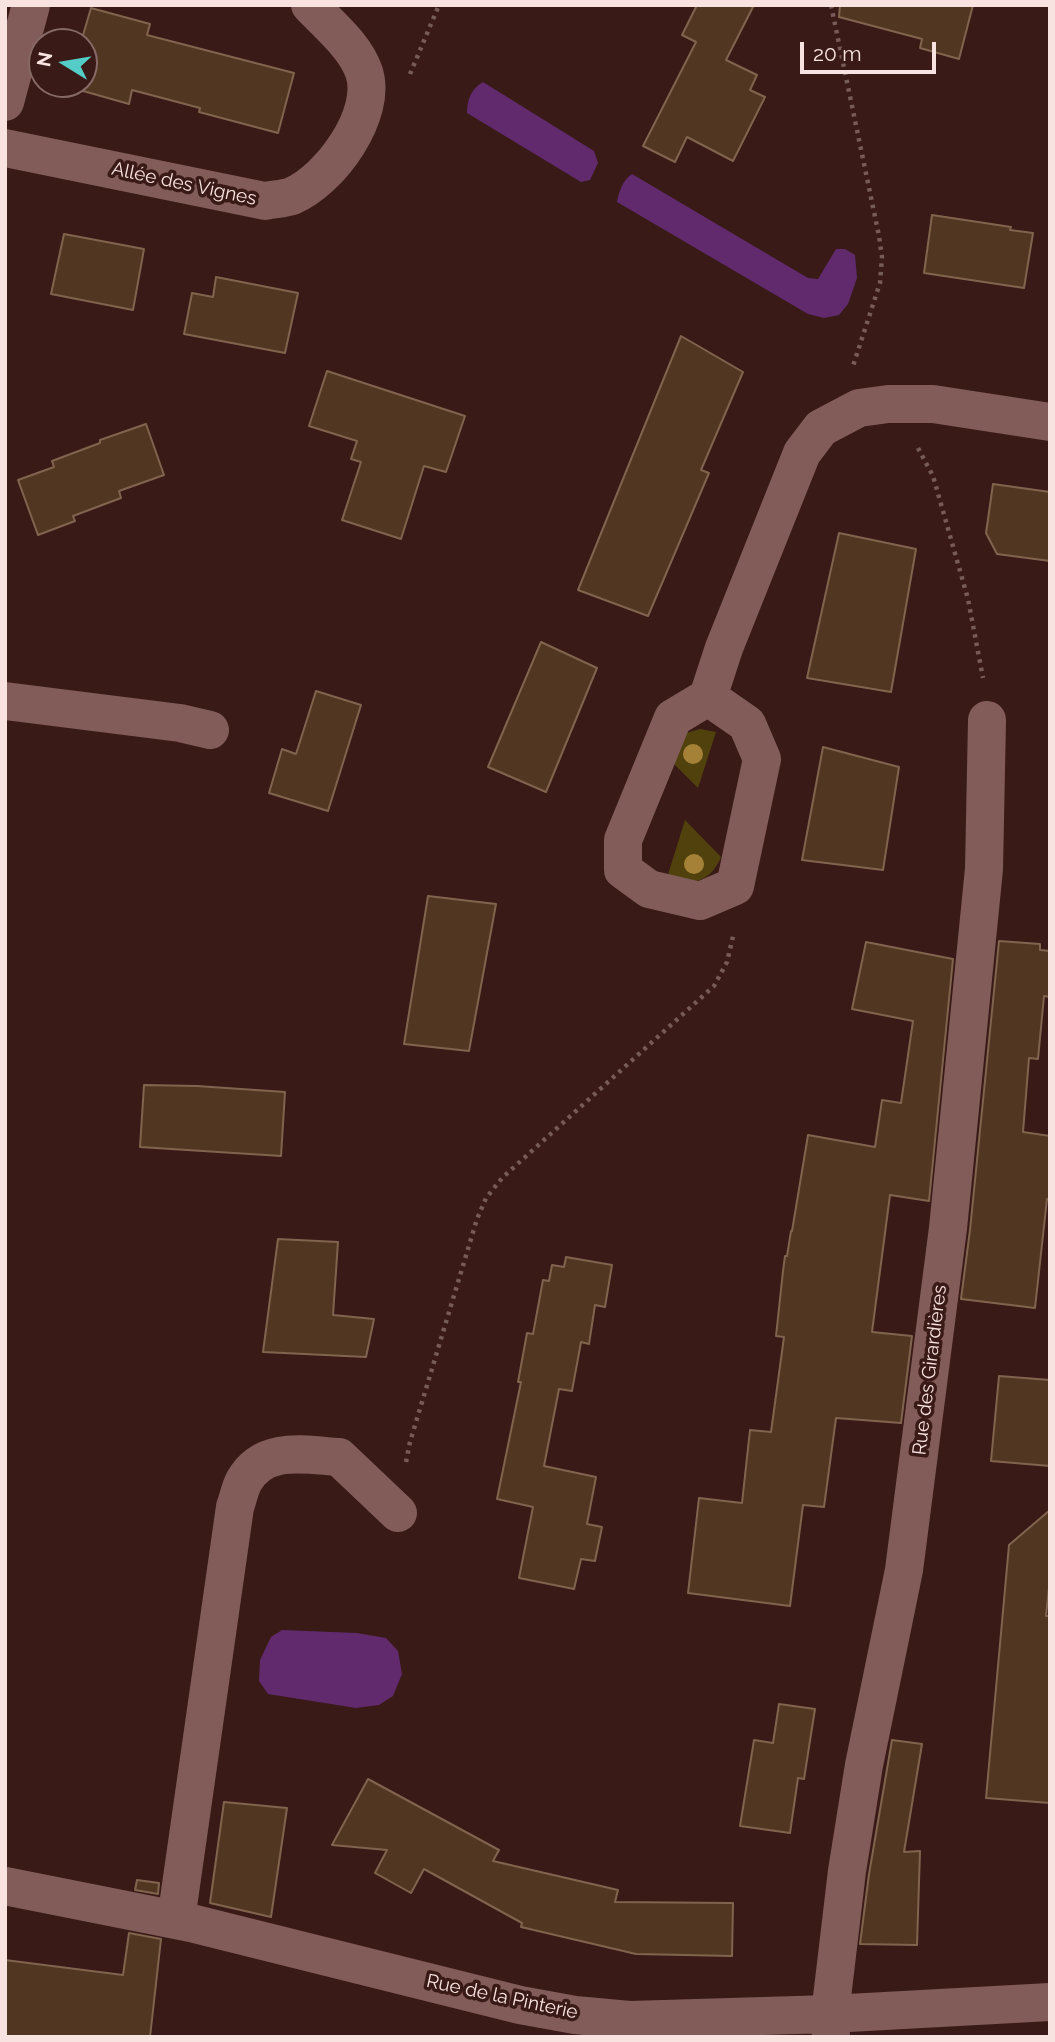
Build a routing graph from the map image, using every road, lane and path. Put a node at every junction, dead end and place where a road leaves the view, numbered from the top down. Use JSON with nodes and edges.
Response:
{"nodes":[{"id":1,"x":31,"y":5,"type":"edge"},
{"id":2,"x":310,"y":5,"type":"edge"},
{"id":3,"x":439,"y":5,"type":"edge"},
{"id":4,"x":831,"y":5,"type":"edge"},
{"id":5,"x":366,"y":87,"type":"junction"},
{"id":6,"x":5,"y":102,"type":"edge"},
{"id":7,"x":5,"y":148,"type":"edge"},
{"id":8,"x":873,"y":406,"type":"junction"},
{"id":9,"x":1050,"y":422,"type":"edge"},
{"id":10,"x":708,"y":697,"type":"junction"},
{"id":11,"x":5,"y":701,"type":"edge"},
{"id":12,"x":987,"y":720,"type":"joint"},
{"id":13,"x":211,"y":730,"type":"dead end"},
{"id":14,"x":734,"y":886,"type":"junction"},
{"id":15,"x":398,"y":1513,"type":"joint"},
{"id":16,"x":5,"y":1886,"type":"edge"},
{"id":17,"x":176,"y":1920,"type":"junction"},
{"id":18,"x":1050,"y":2002,"type":"edge"},
{"id":19,"x":830,"y":2025,"type":"edge"}],
"edges":[{"from":1,"to":6,"type":"street"},
{"from":2,"to":5,"type":"street","name":"Allée des Vignes"},
{"from":3,"to":5,"type":"path"},
{"from":4,"to":8,"type":"path"},
{"from":5,"to":7,"type":"street","name":"Allée des Vignes"},
{"from":8,"to":9,"type":"street"},
{"from":8,"to":10,"type":"street"},
{"from":8,"to":12,"type":"path"},
{"from":10,"to":14,"type":"street"},
{"from":10,"to":14,"type":"street"},
{"from":11,"to":13,"type":"street"},
{"from":12,"to":19,"type":"street","name":"Rue des Girardières"},
{"from":14,"to":15,"type":"path"},
{"from":15,"to":17,"type":"street"},
{"from":16,"to":17,"type":"street","name":"Rue de la Pinterie"},
{"from":17,"to":19,"type":"street","name":"Rue de la Pinterie"},
{"from":18,"to":19,"type":"street","name":"Rue de la Pinterie"}]}
